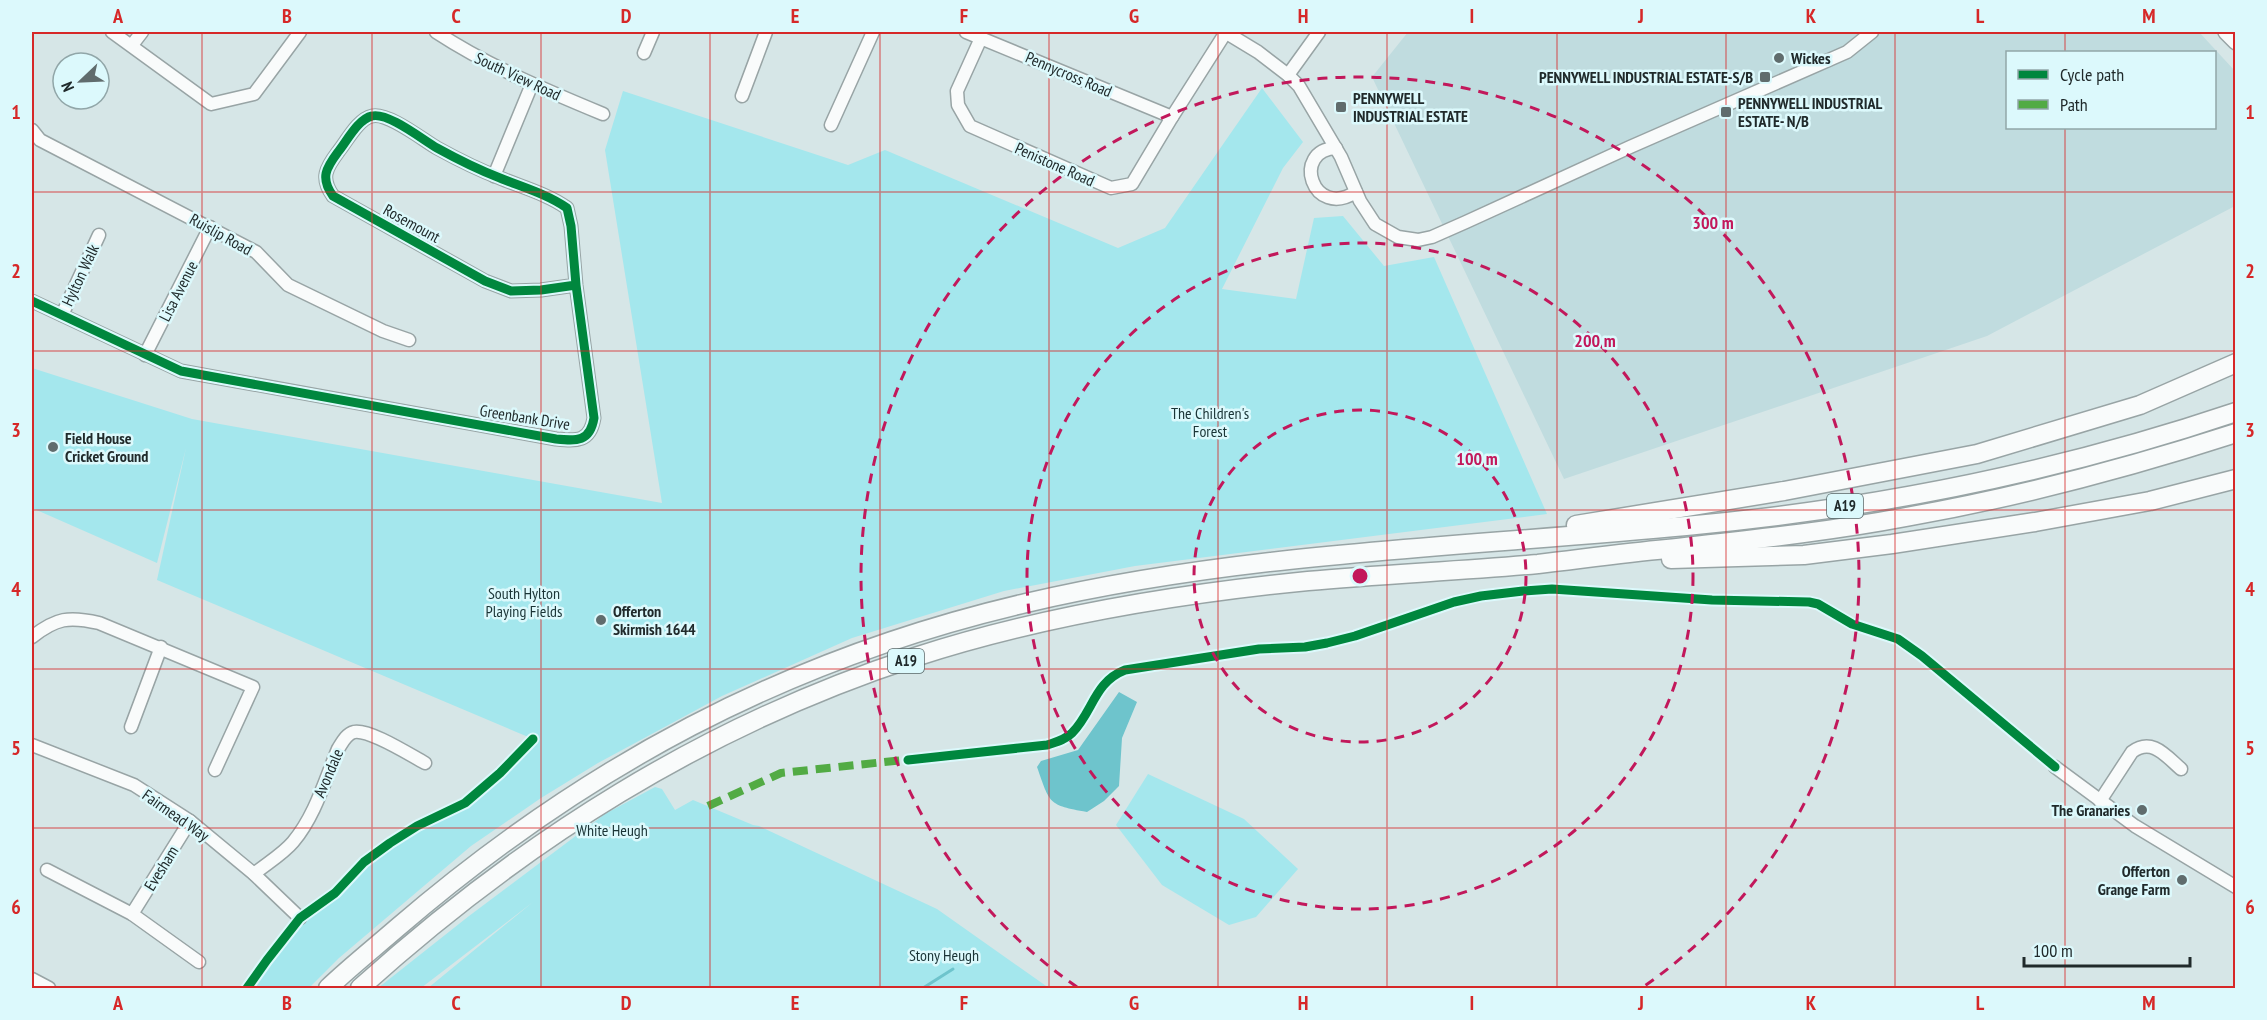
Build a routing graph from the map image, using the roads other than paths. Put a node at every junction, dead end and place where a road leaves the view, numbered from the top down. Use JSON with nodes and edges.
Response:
{"nodes":[{"id":1,"x":112,"y":32,"type":"edge"},
{"id":2,"x":142,"y":32,"type":"edge"},
{"id":3,"x":300,"y":32,"type":"edge"},
{"id":4,"x":436,"y":32,"type":"edge"},
{"id":5,"x":653,"y":32,"type":"edge"},
{"id":6,"x":766,"y":32,"type":"edge"},
{"id":7,"x":873,"y":32,"type":"edge"},
{"id":8,"x":966,"y":32,"type":"edge"},
{"id":9,"x":1226,"y":32,"type":"edge"},
{"id":10,"x":1319,"y":32,"type":"edge"},
{"id":11,"x":1872,"y":32,"type":"edge"},
{"id":12,"x":2226,"y":32,"type":"edge"},
{"id":13,"x":981,"y":38,"type":"junction"},
{"id":14,"x":2235,"y":42,"type":"edge"},
{"id":15,"x":132,"y":45,"type":"junction"},
{"id":16,"x":644,"y":53,"type":"dead end"},
{"id":17,"x":1288,"y":75,"type":"junction"},
{"id":18,"x":532,"y":84,"type":"junction"},
{"id":19,"x":742,"y":96,"type":"dead end"},
{"id":20,"x":603,"y":114,"type":"dead end"},
{"id":21,"x":374,"y":115,"type":"joint"},
{"id":22,"x":1172,"y":117,"type":"junction"},
{"id":23,"x":831,"y":125,"type":"dead end"},
{"id":24,"x":32,"y":130,"type":"edge"},
{"id":25,"x":1336,"y":148,"type":"junction"},
{"id":26,"x":494,"y":176,"type":"junction"},
{"id":27,"x":1356,"y":192,"type":"junction"},
{"id":28,"x":210,"y":227,"type":"junction"},
{"id":29,"x":99,"y":236,"type":"dead end"},
{"id":30,"x":576,"y":285,"type":"junction"},
{"id":31,"x":32,"y":301,"type":"edge"},
{"id":32,"x":62,"y":315,"type":"junction"},
{"id":33,"x":409,"y":340,"type":"dead end"},
{"id":34,"x":145,"y":355,"type":"junction"},
{"id":35,"x":2235,"y":363,"type":"edge"},
{"id":36,"x":2235,"y":412,"type":"edge"},
{"id":37,"x":2235,"y":433,"type":"edge"},
{"id":38,"x":2235,"y":479,"type":"edge"},
{"id":39,"x":1446,"y":546,"type":"junction"},
{"id":40,"x":1538,"y":564,"type":"junction"},
{"id":41,"x":32,"y":637,"type":"edge"},
{"id":42,"x":161,"y":647,"type":"junction"},
{"id":43,"x":131,"y":727,"type":"dead end"},
{"id":44,"x":32,"y":745,"type":"edge"},
{"id":45,"x":425,"y":763,"type":"dead end"},
{"id":46,"x":2055,"y":767,"type":"dead end"},
{"id":47,"x":2181,"y":769,"type":"dead end"},
{"id":48,"x":215,"y":770,"type":"dead end"},
{"id":49,"x":2100,"y":801,"type":"junction"},
{"id":50,"x":190,"y":821,"type":"junction"},
{"id":51,"x":47,"y":870,"type":"dead end"},
{"id":52,"x":254,"y":874,"type":"junction"},
{"id":53,"x":2235,"y":887,"type":"edge"},
{"id":54,"x":132,"y":914,"type":"junction"},
{"id":55,"x":300,"y":918,"type":"dead end"},
{"id":56,"x":200,"y":962,"type":"dead end"},
{"id":57,"x":32,"y":980,"type":"edge"},
{"id":58,"x":49,"y":988,"type":"edge"},
{"id":59,"x":328,"y":988,"type":"edge"},
{"id":60,"x":360,"y":988,"type":"edge"}],
"edges":[{"from":1,"to":15,"type":"street"},
{"from":2,"to":15,"type":"street"},
{"from":3,"to":15,"type":"street"},
{"from":4,"to":18,"type":"street","name":"South View Road"},
{"from":5,"to":16,"type":"street"},
{"from":6,"to":19,"type":"street"},
{"from":7,"to":23,"type":"street"},
{"from":8,"to":13,"type":"street","name":"Pennycross Road"},
{"from":9,"to":17,"type":"street"},
{"from":9,"to":22,"type":"street","name":"Penistone Road"},
{"from":10,"to":17,"type":"street"},
{"from":11,"to":27,"type":"street"},
{"from":12,"to":14,"type":"main road"},
{"from":13,"to":22,"type":"street","name":"Pennycross Road"},
{"from":13,"to":22,"type":"street","name":"Penistone Road"},
{"from":17,"to":25,"type":"street"},
{"from":18,"to":20,"type":"street","name":"South View Road"},
{"from":18,"to":26,"type":"street"},
{"from":21,"to":26,"type":"street","name":"Greenbank Drive"},
{"from":21,"to":30,"type":"street","name":"Rosemount"},
{"from":24,"to":28,"type":"street","name":"Ruislip Road"},
{"from":25,"to":27,"type":"street"},
{"from":25,"to":27,"type":"street"},
{"from":26,"to":30,"type":"street","name":"Greenbank Drive"},
{"from":28,"to":33,"type":"street","name":"Ruislip Road"},
{"from":28,"to":34,"type":"street","name":"Lisa Avenue"},
{"from":29,"to":32,"type":"street","name":"Hylton Walk"},
{"from":30,"to":34,"type":"street","name":"Greenbank Drive"},
{"from":31,"to":32,"type":"street","name":"Greenbank Drive"},
{"from":32,"to":34,"type":"street","name":"Greenbank Drive"},
{"from":35,"to":39,"type":"highway"},
{"from":36,"to":39,"type":"highway","number":"A19"},
{"from":37,"to":40,"type":"highway","number":"A19"},
{"from":38,"to":40,"type":"highway"},
{"from":39,"to":59,"type":"highway","number":"A19"},
{"from":40,"to":60,"type":"highway","number":"A19"},
{"from":41,"to":42,"type":"street"},
{"from":42,"to":43,"type":"street"},
{"from":42,"to":48,"type":"street"},
{"from":44,"to":50,"type":"street","name":"Fairmead Way"},
{"from":45,"to":52,"type":"street","name":"Avondale"},
{"from":46,"to":49,"type":"street"},
{"from":47,"to":49,"type":"street"},
{"from":49,"to":53,"type":"street"},
{"from":50,"to":52,"type":"street","name":"Fairmead Way"},
{"from":50,"to":54,"type":"street","name":"Evesham"},
{"from":51,"to":54,"type":"street"},
{"from":52,"to":55,"type":"street","name":"Fairmead Way"},
{"from":54,"to":56,"type":"street"},
{"from":57,"to":58,"type":"street"}]}
